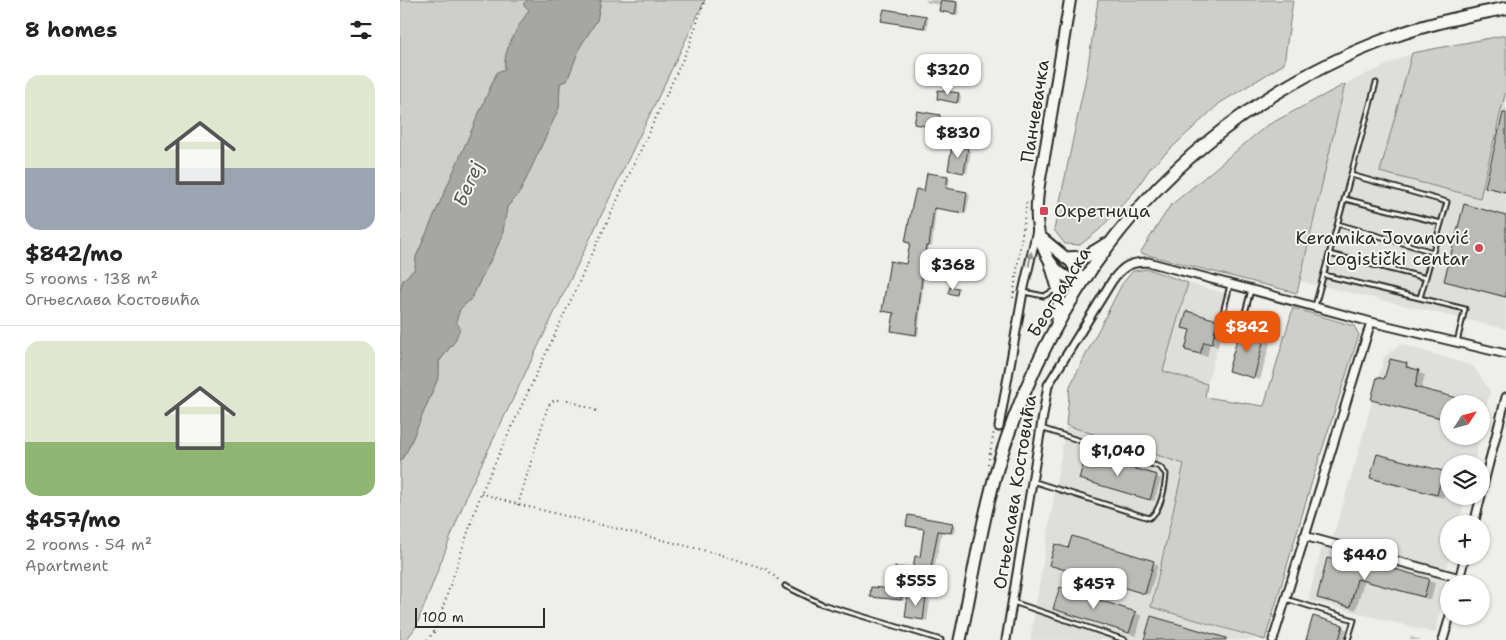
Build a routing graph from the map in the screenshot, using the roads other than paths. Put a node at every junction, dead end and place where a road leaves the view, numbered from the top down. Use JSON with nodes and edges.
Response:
{"nodes":[{"id":1,"x":1070,"y":0,"type":"edge"},
{"id":2,"x":1506,"y":8,"type":"edge"},
{"id":3,"x":1376,"y":83,"type":"dead end"},
{"id":4,"x":1351,"y":175,"type":"junction"},
{"id":5,"x":1344,"y":199,"type":"junction"},
{"id":6,"x":1338,"y":224,"type":"junction"},
{"id":7,"x":1441,"y":224,"type":"junction"},
{"id":8,"x":1039,"y":232,"type":"junction"},
{"id":9,"x":1112,"y":239,"type":"junction"},
{"id":10,"x":1433,"y":252,"type":"junction"},
{"id":11,"x":1329,"y":254,"type":"junction"},
{"id":12,"x":1066,"y":258,"type":"junction"},
{"id":13,"x":1052,"y":264,"type":"junction"},
{"id":14,"x":1324,"y":275,"type":"junction"},
{"id":15,"x":1426,"y":278,"type":"junction"},
{"id":16,"x":1083,"y":282,"type":"junction"},
{"id":17,"x":1230,"y":284,"type":"junction"},
{"id":18,"x":1058,"y":285,"type":"junction"},
{"id":19,"x":1251,"y":290,"type":"junction"},
{"id":20,"x":1023,"y":292,"type":"junction"},
{"id":21,"x":1420,"y":298,"type":"junction"},
{"id":22,"x":1315,"y":307,"type":"junction"},
{"id":23,"x":1371,"y":322,"type":"junction"},
{"id":24,"x":1242,"y":324,"type":"dead end"},
{"id":25,"x":1056,"y":327,"type":"junction"},
{"id":26,"x":1218,"y":332,"type":"dead end"},
{"id":27,"x":1456,"y":342,"type":"junction"},
{"id":28,"x":1506,"y":354,"type":"edge"},
{"id":29,"x":1506,"y":398,"type":"edge"},
{"id":30,"x":997,"y":428,"type":"road end"},
{"id":31,"x":1040,"y":428,"type":"junction"},
{"id":32,"x":1490,"y":460,"type":"edge"},
{"id":33,"x":1031,"y":480,"type":"junction"},
{"id":34,"x":1304,"y":536,"type":"junction"},
{"id":35,"x":1440,"y":575,"type":"edge"},
{"id":36,"x":785,"y":586,"type":"road end"},
{"id":37,"x":1285,"y":599,"type":"junction"},
{"id":38,"x":1012,"y":602,"type":"junction"},
{"id":39,"x":1447,"y":625,"type":"edge"},
{"id":40,"x":941,"y":640,"type":"edge"},
{"id":41,"x":960,"y":640,"type":"edge"},
{"id":42,"x":1006,"y":640,"type":"edge"},
{"id":43,"x":1125,"y":640,"type":"edge"},
{"id":44,"x":1273,"y":640,"type":"edge"},
{"id":45,"x":1348,"y":640,"type":"edge"},
{"id":46,"x":1443,"y":640,"type":"edge"}],
"edges":[{"from":1,"to":8,"type":"street","name":"Панчевачка"},
{"from":2,"to":9,"type":"main road","name":"Београдска"},
{"from":3,"to":4,"type":"lane"},
{"from":4,"to":5,"type":"lane"},
{"from":4,"to":7,"type":"lane"},
{"from":5,"to":6,"type":"lane"},
{"from":5,"to":7,"type":"lane"},
{"from":6,"to":10,"type":"lane"},
{"from":6,"to":11,"type":"lane"},
{"from":7,"to":10,"type":"lane"},
{"from":8,"to":12,"type":"street"},
{"from":8,"to":13,"type":"street"},
{"from":20,"to":8,"type":"street","name":"Панчевачка","one_way":true},
{"from":9,"to":12,"type":"main road"},
{"from":9,"to":16,"type":"main road","name":"Београдска"},
{"from":10,"to":15,"type":"lane"},
{"from":11,"to":14,"type":"lane"},
{"from":11,"to":15,"type":"lane"},
{"from":12,"to":16,"type":"street"},
{"from":13,"to":16,"type":"street"},
{"from":13,"to":18,"type":"main road"},
{"from":14,"to":21,"type":"lane"},
{"from":14,"to":22,"type":"lane"},
{"from":15,"to":21,"type":"lane"},
{"from":16,"to":25,"type":"main road","name":"Београдска"},
{"from":17,"to":19,"type":"street","name":"Огњеслава Костовића"},
{"from":17,"to":26,"type":"lane"},
{"from":17,"to":31,"type":"street","name":"Огњеслава Костовића"},
{"from":18,"to":20,"type":"lane"},
{"from":18,"to":25,"type":"main road"},
{"from":19,"to":22,"type":"street","name":"Огњеслава Костовића"},
{"from":19,"to":24,"type":"lane"},
{"from":20,"to":30,"type":"street","name":"Панчевачка"},
{"from":21,"to":27,"type":"lane"},
{"from":22,"to":23,"type":"street","name":"Огњеслава Костовића"},
{"from":23,"to":27,"type":"street","name":"Огњеслава Костовића"},
{"from":23,"to":34,"type":"street"},
{"from":25,"to":41,"type":"main road","name":"Београдска"},
{"from":27,"to":28,"type":"street","name":"Огњеслава Костовића"},
{"from":29,"to":32,"type":"street"},
{"from":31,"to":33,"type":"street","name":"Огњеслава Костовића"},
{"from":31,"to":33,"type":"lane"},
{"from":33,"to":38,"type":"street","name":"Огњеслава Костовића"},
{"from":34,"to":35,"type":"street"},
{"from":34,"to":37,"type":"street"},
{"from":36,"to":40,"type":"lane"},
{"from":37,"to":44,"type":"street"},
{"from":37,"to":45,"type":"lane"},
{"from":38,"to":42,"type":"street","name":"Огњеслава Костовића"},
{"from":38,"to":43,"type":"lane"},
{"from":39,"to":46,"type":"street"}]}
